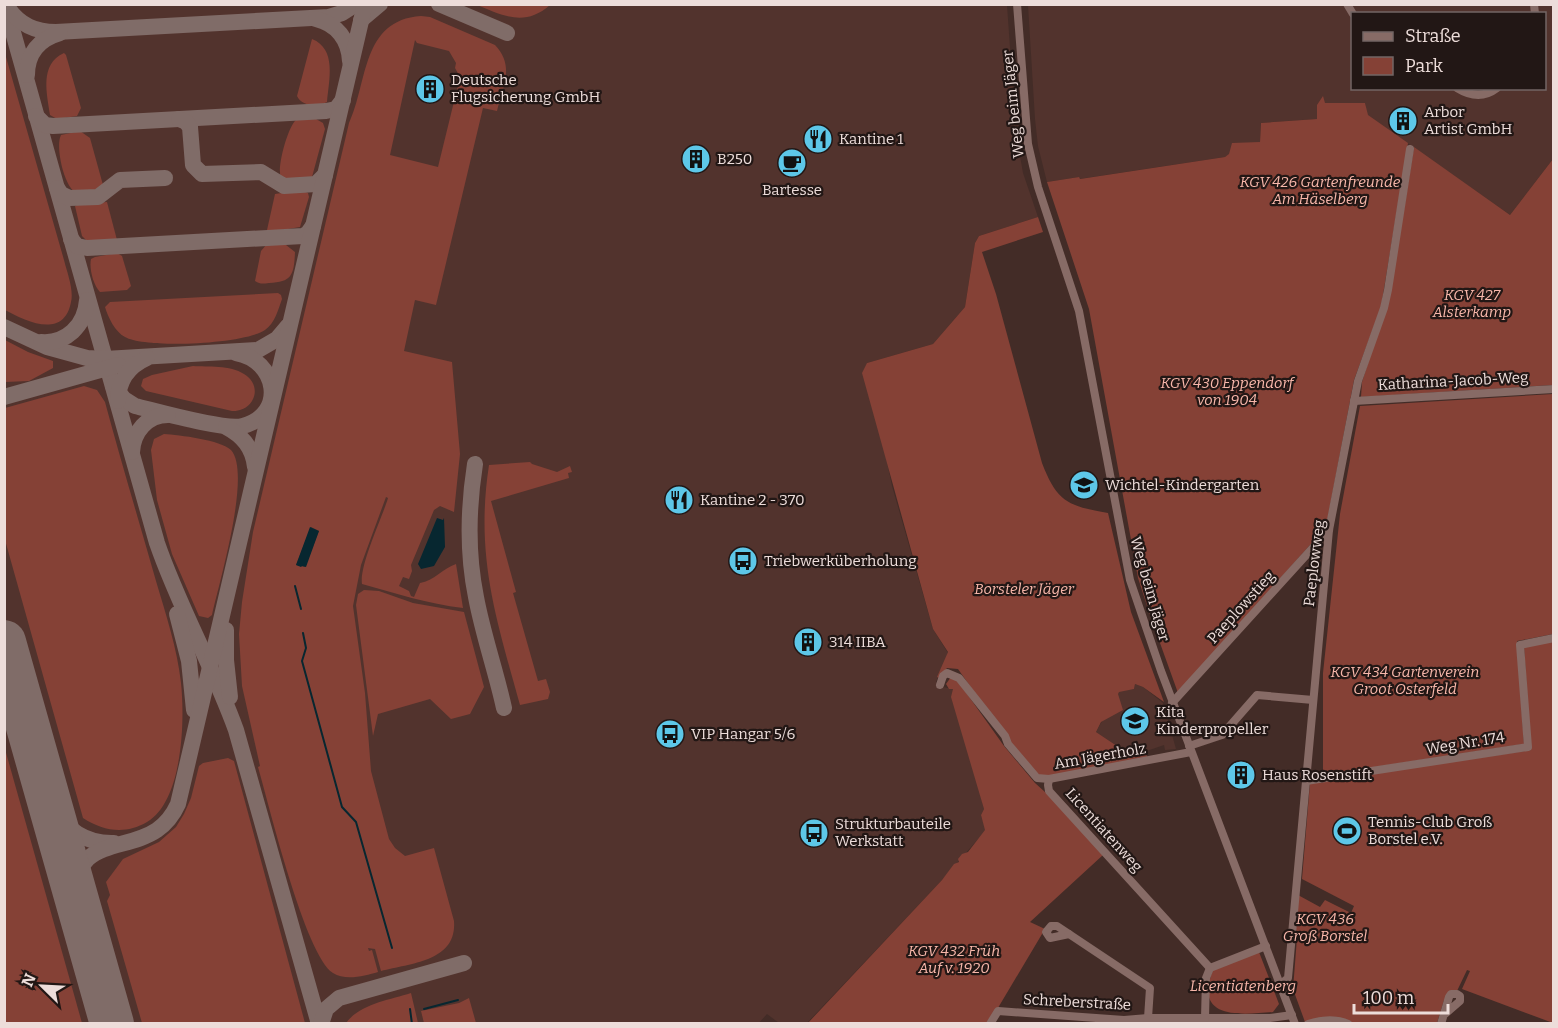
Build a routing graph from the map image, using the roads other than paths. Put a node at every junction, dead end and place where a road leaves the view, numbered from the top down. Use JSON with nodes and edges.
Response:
{"nodes":[{"id":1,"x":1017,"y":4,"type":"edge"},
{"id":2,"x":1460,"y":90,"type":"edge"},
{"id":3,"x":1494,"y":90,"type":"edge"},
{"id":4,"x":1410,"y":149,"type":"dead end"},
{"id":5,"x":1554,"y":389,"type":"edge"},
{"id":6,"x":1354,"y":401,"type":"junction"},
{"id":7,"x":1329,"y":530,"type":"junction"},
{"id":8,"x":1554,"y":638,"type":"edge"},
{"id":9,"x":940,"y":685,"type":"dead end"},
{"id":10,"x":1313,"y":700,"type":"junction"},
{"id":11,"x":1172,"y":703,"type":"junction"},
{"id":12,"x":1190,"y":749,"type":"junction"},
{"id":13,"x":1050,"y":779,"type":"junction"},
{"id":14,"x":1306,"y":781,"type":"junction"},
{"id":15,"x":1069,"y":934,"type":"dead end"},
{"id":16,"x":1266,"y":946,"type":"junction"},
{"id":17,"x":1210,"y":968,"type":"junction"},
{"id":18,"x":1281,"y":984,"type":"junction"},
{"id":19,"x":1444,"y":1014,"type":"dead end"},
{"id":20,"x":1148,"y":1018,"type":"junction"},
{"id":21,"x":1205,"y":1018,"type":"junction"},
{"id":22,"x":1294,"y":1019,"type":"edge"},
{"id":23,"x":990,"y":1023,"type":"edge"},
{"id":24,"x":1308,"y":1023,"type":"edge"},
{"id":25,"x":1348,"y":1023,"type":"edge"},
{"id":26,"x":1441,"y":1023,"type":"edge"}],
"edges":[{"from":1,"to":11,"type":"street","name":"Weg beim Jäger"},
{"from":2,"to":3,"type":"street"},
{"from":4,"to":6,"type":"street","name":"Paeplowweg"},
{"from":5,"to":6,"type":"street","name":"Katharina-Jacob-Weg"},
{"from":6,"to":7,"type":"street","name":"Paeplowweg"},
{"from":7,"to":10,"type":"street","name":"Paeplowweg"},
{"from":7,"to":11,"type":"street","name":"Paeplowstieg"},
{"from":8,"to":14,"type":"street","name":"Weg Nr. 174"},
{"from":9,"to":13,"type":"street","name":"Licentiatenweg"},
{"from":10,"to":12,"type":"street","name":"Am Jägerholz"},
{"from":10,"to":14,"type":"street","name":"Paeplowweg"},
{"from":11,"to":12,"type":"street","name":"Weg beim Jäger"},
{"from":12,"to":13,"type":"street","name":"Am Jägerholz"},
{"from":12,"to":16,"type":"street","name":"Weg beim Jäger"},
{"from":13,"to":17,"type":"street","name":"Licentiatenweg"},
{"from":14,"to":18,"type":"street","name":"Paeplowweg"},
{"from":15,"to":20,"type":"street"},
{"from":16,"to":17,"type":"street"},
{"from":16,"to":18,"type":"street","name":"Weg beim Jäger"},
{"from":17,"to":21,"type":"street"},
{"from":18,"to":22,"type":"street","name":"Weg beim Jäger"},
{"from":19,"to":26,"type":"street"},
{"from":20,"to":21,"type":"street","name":"Schreberstraße"},
{"from":20,"to":23,"type":"street","name":"Schreberstraße"},
{"from":21,"to":22,"type":"street","name":"Schreberstraße"},
{"from":24,"to":25,"type":"street"}]}
